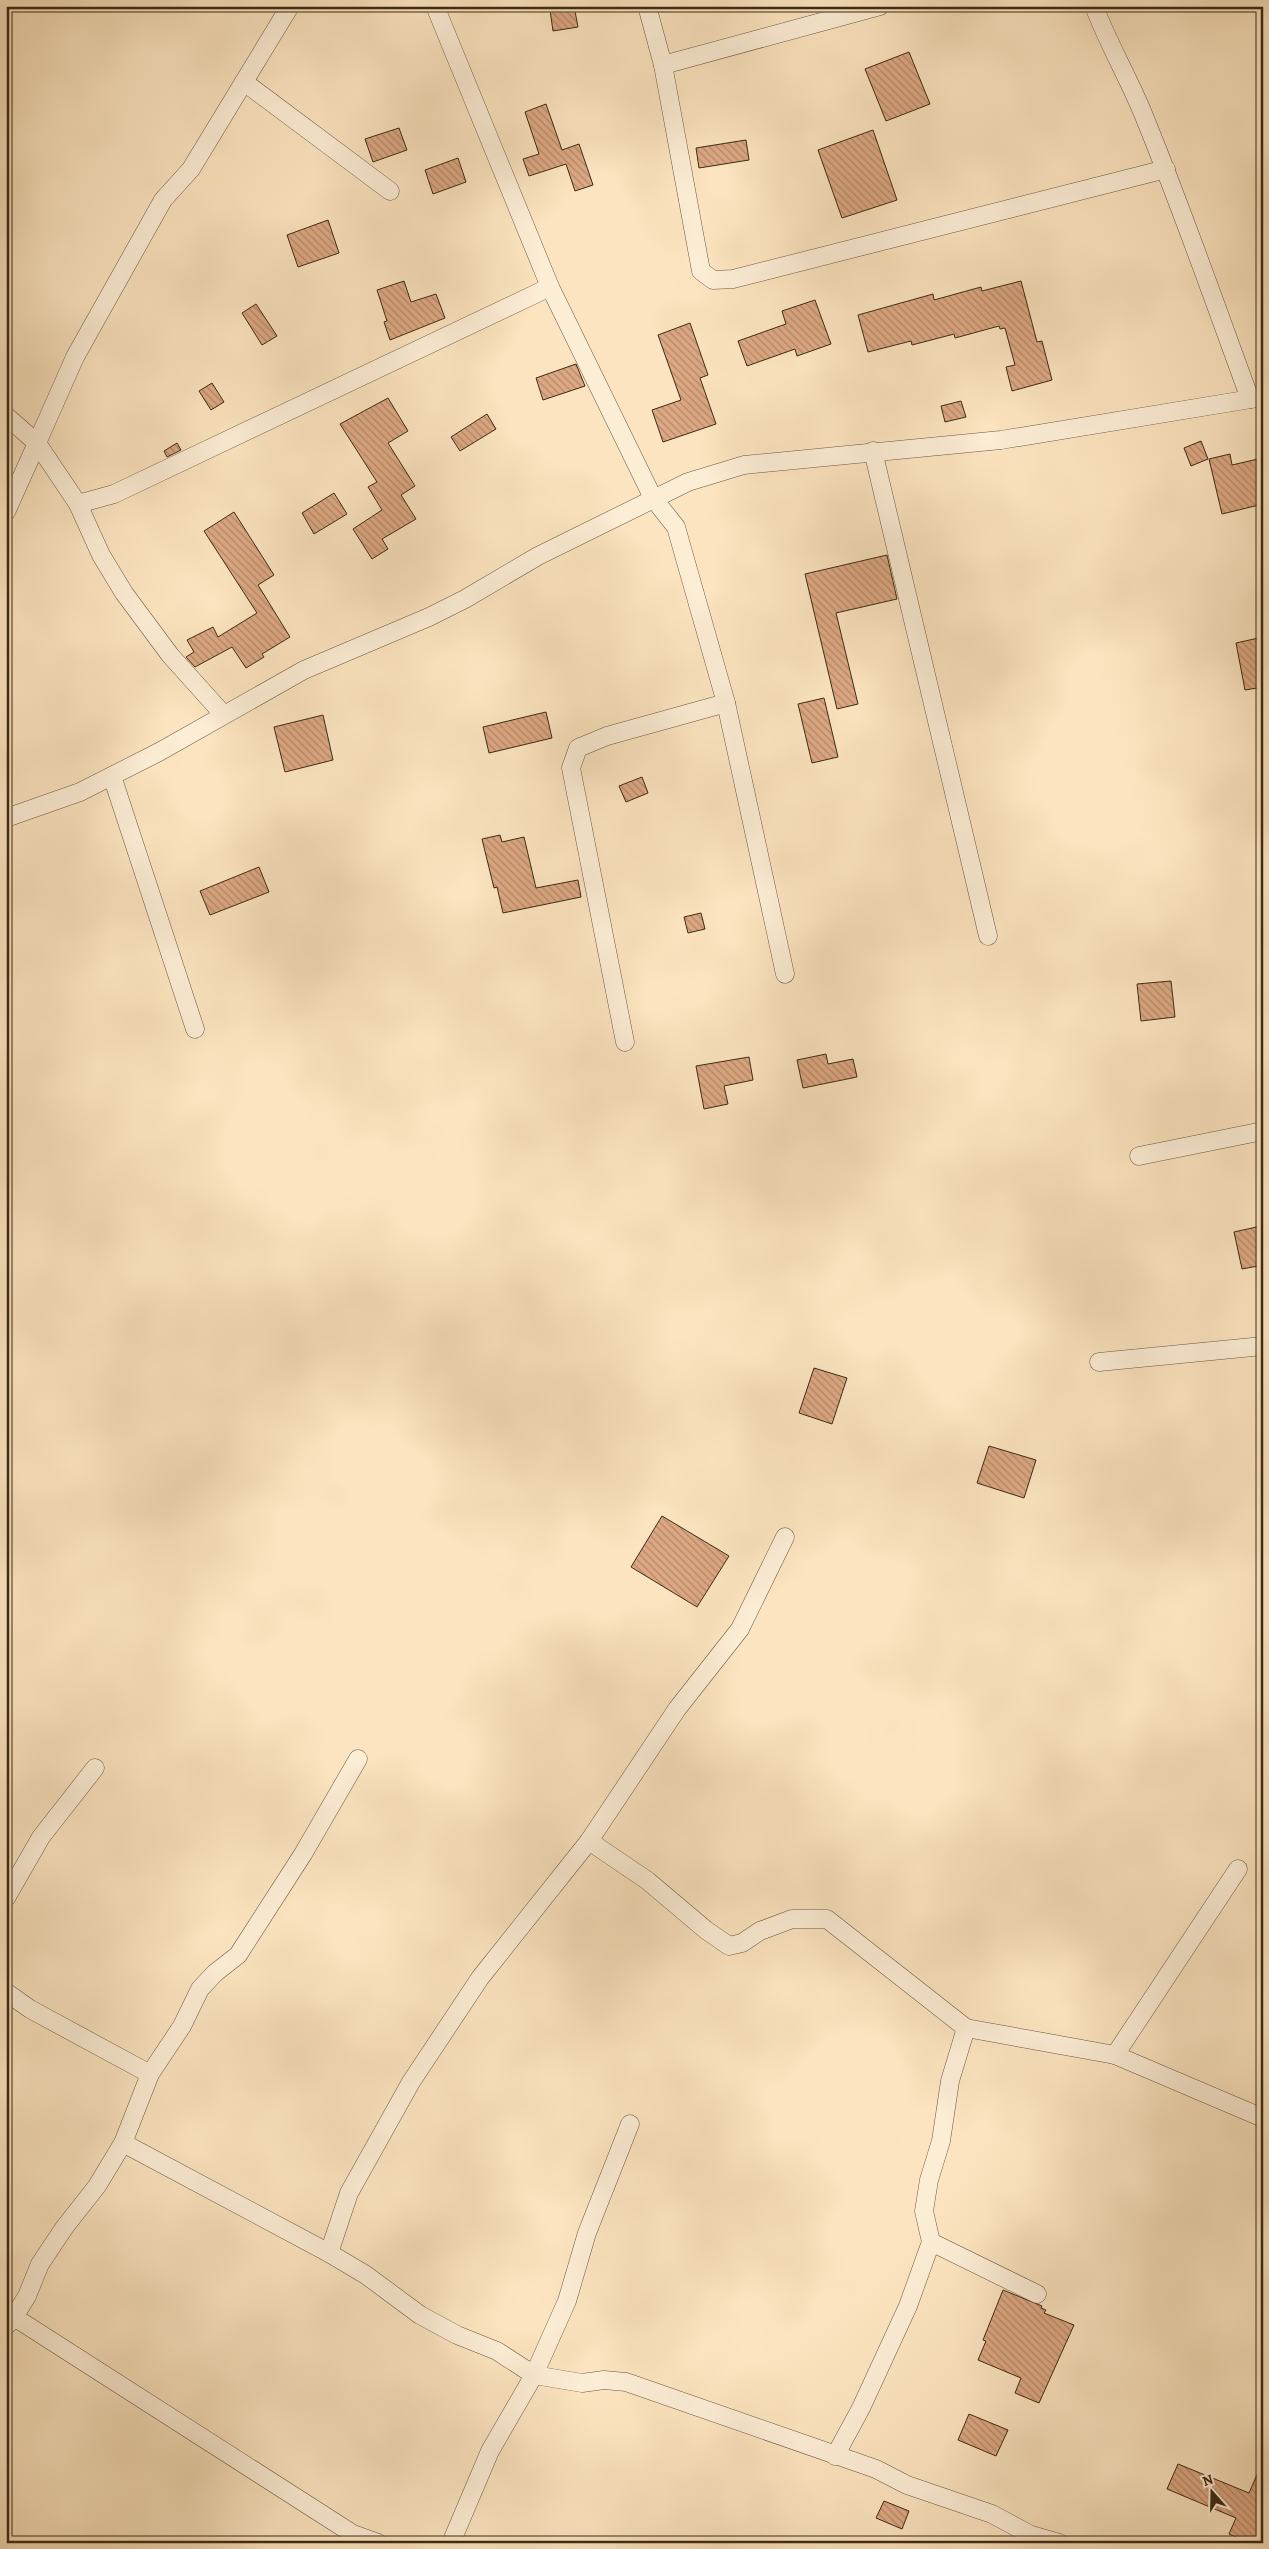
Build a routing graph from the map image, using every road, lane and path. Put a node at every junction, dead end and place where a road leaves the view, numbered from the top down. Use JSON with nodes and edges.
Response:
{"nodes":[{"id":1,"x":290,"y":6,"type":"edge"},
{"id":2,"x":435,"y":6,"type":"edge"},
{"id":3,"x":648,"y":6,"type":"edge"},
{"id":4,"x":880,"y":6,"type":"edge"},
{"id":5,"x":1094,"y":6,"type":"edge"},
{"id":6,"x":662,"y":65,"type":"junction"},
{"id":7,"x":244,"y":82,"type":"junction"},
{"id":8,"x":1166,"y":168,"type":"junction"},
{"id":9,"x":390,"y":191,"type":"dead end"},
{"id":10,"x":550,"y":287,"type":"junction"},
{"id":11,"x":1256,"y":398,"type":"edge"},
{"id":12,"x":6,"y":416,"type":"edge"},
{"id":13,"x":37,"y":443,"type":"junction"},
{"id":14,"x":874,"y":451,"type":"junction"},
{"id":15,"x":654,"y":498,"type":"junction"},
{"id":16,"x":78,"y":504,"type":"junction"},
{"id":17,"x":6,"y":512,"type":"edge"},
{"id":18,"x":726,"y":703,"type":"junction"},
{"id":19,"x":223,"y":714,"type":"junction"},
{"id":20,"x":112,"y":776,"type":"junction"},
{"id":21,"x":6,"y":818,"type":"edge"},
{"id":22,"x":988,"y":936,"type":"dead end"},
{"id":23,"x":785,"y":974,"type":"dead end"},
{"id":24,"x":195,"y":1029,"type":"dead end"},
{"id":25,"x":625,"y":1042,"type":"dead end"},
{"id":26,"x":1263,"y":1131,"type":"edge"},
{"id":27,"x":1139,"y":1156,"type":"dead end"},
{"id":28,"x":1263,"y":1346,"type":"edge"},
{"id":29,"x":1099,"y":1362,"type":"dead end"},
{"id":30,"x":785,"y":1537,"type":"dead end"},
{"id":31,"x":358,"y":1760,"type":"dead end"},
{"id":32,"x":95,"y":1768,"type":"dead end"},
{"id":33,"x":589,"y":1841,"type":"junction"},
{"id":34,"x":1238,"y":1869,"type":"dead end"},
{"id":35,"x":6,"y":1898,"type":"edge"},
{"id":36,"x":6,"y":1992,"type":"edge"},
{"id":37,"x":966,"y":2028,"type":"junction"},
{"id":38,"x":1115,"y":2055,"type":"junction"},
{"id":39,"x":150,"y":2074,"type":"junction"},
{"id":40,"x":1263,"y":2118,"type":"edge"},
{"id":41,"x":630,"y":2124,"type":"dead end"},
{"id":42,"x":122,"y":2144,"type":"junction"},
{"id":43,"x":931,"y":2242,"type":"junction"},
{"id":44,"x":329,"y":2253,"type":"junction"},
{"id":45,"x":1038,"y":2294,"type":"dead end"},
{"id":46,"x":10,"y":2322,"type":"edge"},
{"id":47,"x":534,"y":2375,"type":"junction"},
{"id":48,"x":835,"y":2456,"type":"junction"},
{"id":49,"x":346,"y":2538,"type":"edge"},
{"id":50,"x":1029,"y":2539,"type":"edge"},
{"id":51,"x":378,"y":2543,"type":"edge"},
{"id":52,"x":450,"y":2543,"type":"edge"},
{"id":53,"x":1059,"y":2543,"type":"edge"}],
"edges":[{"from":1,"to":7,"type":"street"},
{"from":2,"to":10,"type":"street"},
{"from":3,"to":6,"type":"street"},
{"from":4,"to":6,"type":"street"},
{"from":5,"to":8,"type":"street"},
{"from":6,"to":8,"type":"street"},
{"from":7,"to":9,"type":"street"},
{"from":7,"to":13,"type":"street"},
{"from":8,"to":11,"type":"street"},
{"from":10,"to":15,"type":"street"},
{"from":10,"to":16,"type":"street"},
{"from":11,"to":14,"type":"street"},
{"from":12,"to":13,"type":"street"},
{"from":13,"to":16,"type":"street"},
{"from":13,"to":17,"type":"street"},
{"from":14,"to":15,"type":"street"},
{"from":14,"to":22,"type":"street"},
{"from":15,"to":18,"type":"street"},
{"from":15,"to":19,"type":"street"},
{"from":16,"to":19,"type":"street"},
{"from":18,"to":23,"type":"street"},
{"from":18,"to":25,"type":"street"},
{"from":19,"to":20,"type":"street"},
{"from":20,"to":21,"type":"street"},
{"from":20,"to":24,"type":"street"},
{"from":26,"to":27,"type":"street"},
{"from":28,"to":29,"type":"street"},
{"from":30,"to":33,"type":"street"},
{"from":31,"to":39,"type":"street"},
{"from":32,"to":35,"type":"street"},
{"from":33,"to":37,"type":"street"},
{"from":33,"to":44,"type":"street"},
{"from":34,"to":38,"type":"street"},
{"from":36,"to":39,"type":"street"},
{"from":37,"to":38,"type":"street"},
{"from":37,"to":43,"type":"street"},
{"from":38,"to":40,"type":"street"},
{"from":39,"to":42,"type":"street"},
{"from":41,"to":47,"type":"street"},
{"from":42,"to":44,"type":"street"},
{"from":42,"to":46,"type":"street"},
{"from":43,"to":45,"type":"street"},
{"from":43,"to":48,"type":"street"},
{"from":44,"to":47,"type":"street"},
{"from":46,"to":49,"type":"street"},
{"from":47,"to":48,"type":"street"},
{"from":47,"to":52,"type":"street"},
{"from":48,"to":50,"type":"street"},
{"from":49,"to":51,"type":"street"},
{"from":50,"to":53,"type":"street"}]}
